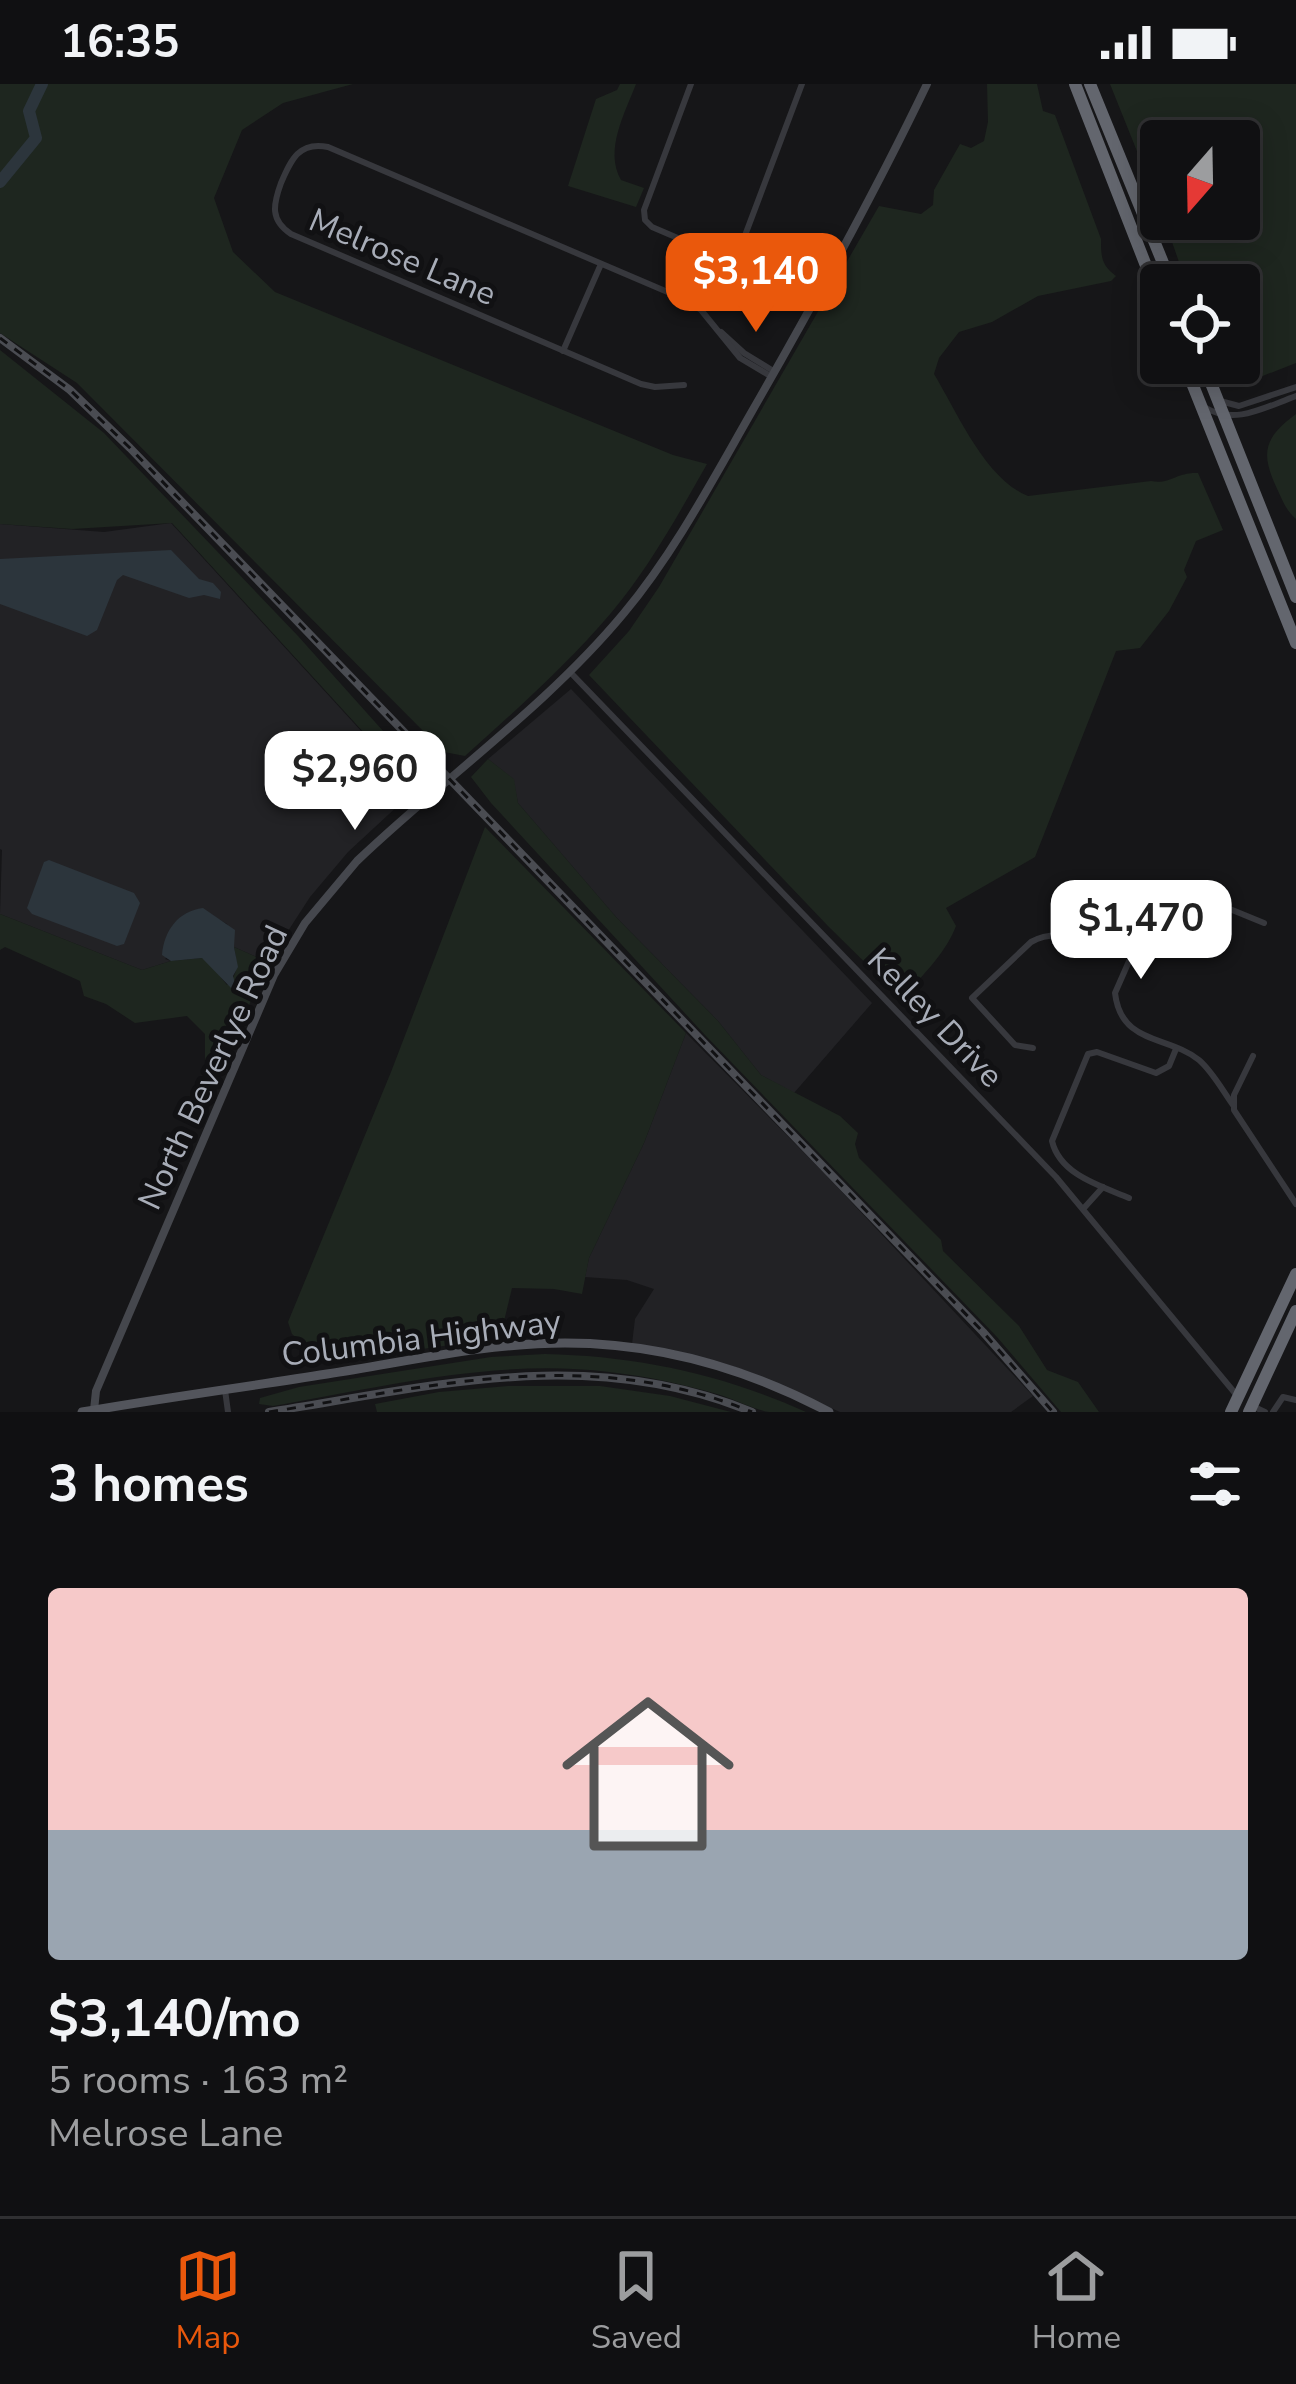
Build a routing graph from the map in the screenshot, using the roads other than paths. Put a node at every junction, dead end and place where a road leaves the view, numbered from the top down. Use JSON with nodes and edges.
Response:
{"nodes":[{"id":1,"x":691,"y":84,"type":"edge"},
{"id":2,"x":802,"y":84,"type":"edge"},
{"id":3,"x":927,"y":84,"type":"edge"},
{"id":4,"x":1075,"y":84,"type":"edge"},
{"id":5,"x":1090,"y":84,"type":"edge"},
{"id":6,"x":735,"y":262,"type":"junction"},
{"id":7,"x":601,"y":264,"type":"junction"},
{"id":8,"x":1145,"y":264,"type":"edge"},
{"id":9,"x":1163,"y":264,"type":"edge"},
{"id":10,"x":818,"y":298,"type":"junction"},
{"id":11,"x":563,"y":351,"type":"junction"},
{"id":12,"x":774,"y":374,"type":"junction"},
{"id":13,"x":1192,"y":384,"type":"edge"},
{"id":14,"x":1211,"y":384,"type":"edge"},
{"id":15,"x":683,"y":385,"type":"dead end"},
{"id":16,"x":1296,"y":391,"type":"edge"},
{"id":17,"x":1217,"y":400,"type":"junction"},
{"id":18,"x":1201,"y":405,"type":"junction"},
{"id":19,"x":1224,"y":416,"type":"junction"},
{"id":20,"x":1240,"y":416,"type":"junction"},
{"id":21,"x":1231,"y":433,"type":"junction"},
{"id":22,"x":1296,"y":597,"type":"edge"},
{"id":23,"x":1296,"y":644,"type":"edge"},
{"id":24,"x":572,"y":673,"type":"junction"},
{"id":25,"x":1264,"y":922,"type":"dead end"},
{"id":26,"x":1116,"y":954,"type":"dead end"},
{"id":27,"x":1033,"y":1048,"type":"dead end"},
{"id":28,"x":1176,"y":1049,"type":"junction"},
{"id":29,"x":1253,"y":1056,"type":"dead end"},
{"id":30,"x":1233,"y":1105,"type":"junction"},
{"id":31,"x":1102,"y":1187,"type":"junction"},
{"id":32,"x":1129,"y":1198,"type":"dead end"},
{"id":33,"x":1296,"y":1204,"type":"edge"},
{"id":34,"x":1084,"y":1208,"type":"junction"},
{"id":35,"x":1296,"y":1274,"type":"edge"},
{"id":36,"x":1296,"y":1311,"type":"edge"},
{"id":37,"x":225,"y":1390,"type":"junction"},
{"id":38,"x":1238,"y":1397,"type":"junction"},
{"id":39,"x":1296,"y":1400,"type":"edge"},
{"id":40,"x":94,"y":1410,"type":"edge"},
{"id":41,"x":1259,"y":1411,"type":"edge"},
{"id":42,"x":82,"y":1412,"type":"edge"},
{"id":43,"x":228,"y":1412,"type":"edge"},
{"id":44,"x":829,"y":1412,"type":"edge"},
{"id":45,"x":1231,"y":1412,"type":"edge"}],
"edges":[{"from":1,"to":6,"type":"street"},
{"from":2,"to":6,"type":"street"},
{"from":3,"to":10,"type":"street","name":"North Beverlye Road"},
{"from":4,"to":8,"type":"highway"},
{"from":5,"to":9,"type":"highway"},
{"from":6,"to":10,"type":"street"},
{"from":7,"to":11,"type":"street"},
{"from":7,"to":11,"type":"street","name":"Melrose Lane"},
{"from":7,"to":12,"type":"street","name":"Melrose Lane"},
{"from":10,"to":12,"type":"street","name":"North Beverlye Road"},
{"from":11,"to":15,"type":"street","name":"Melrose Lane"},
{"from":12,"to":24,"type":"street","name":"North Beverlye Road"},
{"from":13,"to":18,"type":"highway"},
{"from":14,"to":17,"type":"highway"},
{"from":16,"to":17,"type":"street"},
{"from":16,"to":20,"type":"street"},
{"from":17,"to":19,"type":"highway"},
{"from":18,"to":19,"type":"street"},
{"from":18,"to":23,"type":"highway"},
{"from":19,"to":20,"type":"street"},
{"from":19,"to":21,"type":"highway"},
{"from":20,"to":21,"type":"street"},
{"from":21,"to":22,"type":"highway"},
{"from":24,"to":34,"type":"street","name":"Kelley Drive"},
{"from":24,"to":40,"type":"street","name":"North Beverlye Road"},
{"from":25,"to":28,"type":"street"},
{"from":26,"to":27,"type":"street"},
{"from":28,"to":30,"type":"street"},
{"from":28,"to":31,"type":"street"},
{"from":29,"to":30,"type":"street"},
{"from":30,"to":33,"type":"street"},
{"from":31,"to":32,"type":"street"},
{"from":31,"to":34,"type":"street"},
{"from":34,"to":38,"type":"street","name":"Kelley Drive"},
{"from":35,"to":38,"type":"highway"},
{"from":36,"to":41,"type":"highway"},
{"from":37,"to":40,"type":"main road","name":"Columbia Highway"},
{"from":37,"to":43,"type":"street"},
{"from":37,"to":44,"type":"main road","name":"Columbia Highway"},
{"from":38,"to":41,"type":"street","name":"Kelley Drive"},
{"from":38,"to":45,"type":"highway"},
{"from":39,"to":41,"type":"street"},
{"from":40,"to":42,"type":"main road","name":"Columbia Highway"}]}
